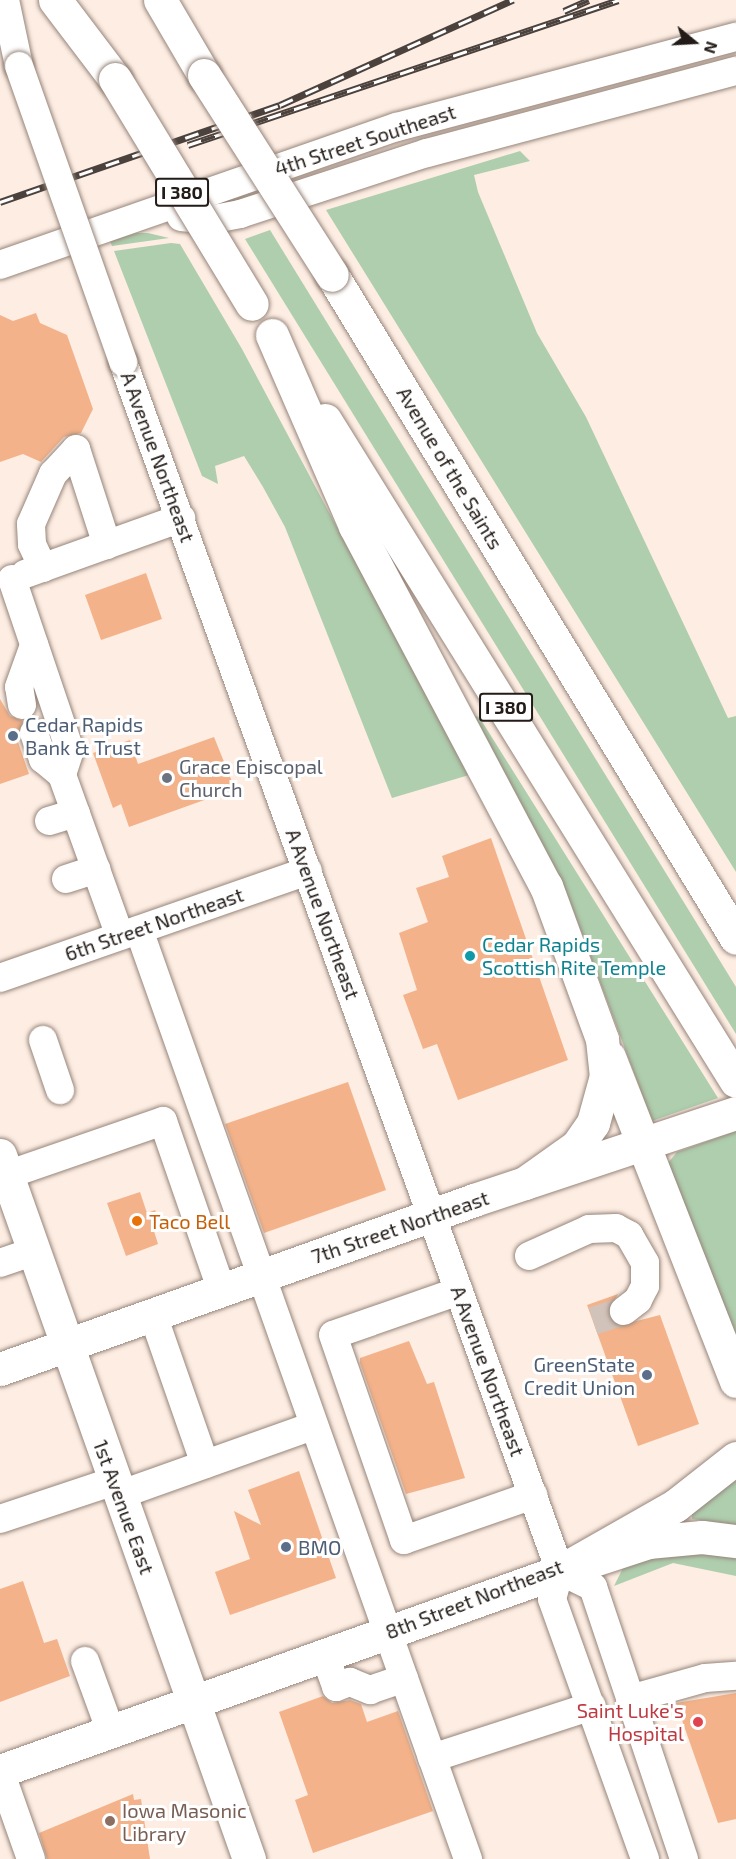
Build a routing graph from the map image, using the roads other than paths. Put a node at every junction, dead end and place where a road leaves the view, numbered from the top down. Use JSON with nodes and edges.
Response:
{"nodes":[{"id":1,"x":5,"y":0,"type":"edge"},
{"id":2,"x":55,"y":0,"type":"edge"},
{"id":3,"x":77,"y":0,"type":"edge"},
{"id":4,"x":160,"y":0,"type":"edge"},
{"id":5,"x":181,"y":0,"type":"edge"},
{"id":6,"x":0,"y":20,"type":"edge"},
{"id":7,"x":736,"y":37,"type":"edge"},
{"id":8,"x":20,"y":66,"type":"junction"},
{"id":9,"x":736,"y":71,"type":"edge"},
{"id":10,"x":204,"y":75,"type":"junction"},
{"id":11,"x":115,"y":79,"type":"junction"},
{"id":12,"x":152,"y":212,"type":"junction"},
{"id":13,"x":0,"y":265,"type":"edge"},
{"id":14,"x":272,"y":335,"type":"junction"},
{"id":15,"x":180,"y":518,"type":"junction"},
{"id":16,"x":107,"y":544,"type":"junction"},
{"id":17,"x":43,"y":568,"type":"junction"},
{"id":18,"x":6,"y":581,"type":"edge"},
{"id":19,"x":34,"y":645,"type":"junction"},
{"id":20,"x":22,"y":705,"type":"dead end"},
{"id":21,"x":34,"y":733,"type":"dead end"},
{"id":22,"x":62,"y":775,"type":"junction"},
{"id":23,"x":96,"y":869,"type":"junction"},
{"id":24,"x":308,"y":871,"type":"junction"},
{"id":25,"x":66,"y":879,"type":"dead end"},
{"id":26,"x":129,"y":933,"type":"junction"},
{"id":27,"x":736,"y":938,"type":"edge"},
{"id":28,"x":0,"y":978,"type":"edge"},
{"id":29,"x":602,"y":1039,"type":"junction"},
{"id":30,"x":43,"y":1040,"type":"dead end"},
{"id":31,"x":736,"y":1081,"type":"edge"},
{"id":32,"x":60,"y":1090,"type":"dead end"},
{"id":33,"x":736,"y":1113,"type":"edge"},
{"id":34,"x":652,"y":1143,"type":"junction"},
{"id":35,"x":4,"y":1165,"type":"edge"},
{"id":36,"x":525,"y":1184,"type":"junction"},
{"id":37,"x":432,"y":1216,"type":"junction"},
{"id":38,"x":34,"y":1251,"type":"junction"},
{"id":39,"x":529,"y":1256,"type":"dead end"},
{"id":40,"x":0,"y":1263,"type":"edge"},
{"id":41,"x":260,"y":1277,"type":"junction"},
{"id":42,"x":222,"y":1291,"type":"junction"},
{"id":43,"x":459,"y":1291,"type":"junction"},
{"id":44,"x":624,"y":1311,"type":"tunnel mouth"},
{"id":45,"x":153,"y":1316,"type":"junction"},
{"id":46,"x":67,"y":1347,"type":"junction"},
{"id":47,"x":0,"y":1369,"type":"edge"},
{"id":48,"x":736,"y":1381,"type":"edge"},
{"id":49,"x":314,"y":1426,"type":"junction"},
{"id":50,"x":736,"y":1458,"type":"edge"},
{"id":51,"x":205,"y":1464,"type":"junction"},
{"id":52,"x":117,"y":1488,"type":"junction"},
{"id":53,"x":533,"y":1495,"type":"junction"},
{"id":54,"x":0,"y":1519,"type":"edge"},
{"id":55,"x":736,"y":1541,"type":"edge"},
{"id":56,"x":560,"y":1571,"type":"junction"},
{"id":57,"x":388,"y":1633,"type":"junction"},
{"id":58,"x":325,"y":1656,"type":"junction"},
{"id":59,"x":85,"y":1661,"type":"dead end"},
{"id":60,"x":736,"y":1676,"type":"edge"},
{"id":61,"x":404,"y":1678,"type":"junction"},
{"id":62,"x":630,"y":1699,"type":"junction"},
{"id":63,"x":193,"y":1703,"type":"junction"},
{"id":64,"x":592,"y":1706,"type":"junction"},
{"id":65,"x":111,"y":1732,"type":"junction"},
{"id":66,"x":432,"y":1758,"type":"junction"},
{"id":67,"x":0,"y":1771,"type":"edge"},
{"id":68,"x":458,"y":1845,"type":"edge"},
{"id":69,"x":32,"y":1859,"type":"edge"},
{"id":70,"x":249,"y":1859,"type":"edge"},
{"id":71,"x":645,"y":1859,"type":"edge"},
{"id":72,"x":684,"y":1859,"type":"edge"}],
"edges":[{"from":1,"to":8,"type":"street"},
{"from":2,"to":11,"type":"main road"},
{"from":3,"to":11,"type":"main road","number":"I 380"},
{"from":4,"to":10,"type":"main road","name":"Avenue of the Saints"},
{"from":5,"to":10,"type":"main road"},
{"from":6,"to":8,"type":"street","name":"A Avenue Northeast"},
{"from":7,"to":12,"type":"street","name":"4th Street Southeast"},
{"from":8,"to":15,"type":"street","name":"A Avenue Northeast","bridge":true},
{"from":9,"to":12,"type":"street"},
{"from":10,"to":27,"type":"main road","name":"Avenue of the Saints","bridge":true},
{"from":11,"to":14,"type":"main road","number":"I 380","bridge":true},
{"from":12,"to":13,"type":"street","name":"4th Street Southeast"},
{"from":14,"to":29,"type":"main road"},
{"from":14,"to":31,"type":"main road","number":"I 380"},
{"from":15,"to":16,"type":"street"},
{"from":15,"to":24,"type":"street","name":"A Avenue Northeast"},
{"from":16,"to":17,"type":"street"},
{"from":16,"to":17,"type":"street"},
{"from":17,"to":18,"type":"street"},
{"from":18,"to":19,"type":"street"},
{"from":19,"to":20,"type":"street"},
{"from":19,"to":22,"type":"street"},
{"from":21,"to":22,"type":"street"},
{"from":22,"to":23,"type":"street"},
{"from":23,"to":25,"type":"street"},
{"from":23,"to":26,"type":"street"},
{"from":24,"to":26,"type":"street","name":"6th Street Northeast"},
{"from":24,"to":37,"type":"street","name":"A Avenue Northeast"},
{"from":26,"to":28,"type":"street","name":"6th Street Northeast"},
{"from":26,"to":41,"type":"street"},
{"from":29,"to":34,"type":"main road"},
{"from":29,"to":36,"type":"main road"},
{"from":30,"to":32,"type":"street"},
{"from":33,"to":34,"type":"main road","name":"7th Street Northeast"},
{"from":34,"to":36,"type":"main road","name":"7th Street Northeast"},
{"from":34,"to":48,"type":"main road"},
{"from":35,"to":38,"type":"main road","name":"1st Avenue East"},
{"from":35,"to":42,"type":"street"},
{"from":36,"to":37,"type":"main road","name":"7th Street Northeast"},
{"from":37,"to":41,"type":"main road","name":"7th Street Northeast"},
{"from":37,"to":43,"type":"street","name":"A Avenue Northeast"},
{"from":38,"to":40,"type":"street"},
{"from":38,"to":46,"type":"main road","name":"1st Avenue East"},
{"from":39,"to":44,"type":"street"},
{"from":41,"to":42,"type":"main road","name":"7th Street Northeast"},
{"from":41,"to":49,"type":"street"},
{"from":42,"to":45,"type":"main road","name":"7th Street Northeast"},
{"from":43,"to":53,"type":"street","name":"A Avenue Northeast"},
{"from":43,"to":53,"type":"street"},
{"from":45,"to":46,"type":"main road","name":"7th Street Northeast"},
{"from":45,"to":51,"type":"street"},
{"from":46,"to":47,"type":"main road","name":"7th Street Northeast"},
{"from":46,"to":52,"type":"main road","name":"1st Avenue East"},
{"from":49,"to":51,"type":"street"},
{"from":49,"to":57,"type":"street"},
{"from":50,"to":56,"type":"main road","name":"8th Street Northeast"},
{"from":51,"to":52,"type":"street"},
{"from":52,"to":54,"type":"street"},
{"from":52,"to":63,"type":"main road","name":"1st Avenue East"},
{"from":53,"to":56,"type":"street","name":"A Avenue Northeast"},
{"from":55,"to":56,"type":"main road"},
{"from":56,"to":57,"type":"main road","name":"8th Street Northeast"},
{"from":56,"to":62,"type":"street"},
{"from":56,"to":64,"type":"street"},
{"from":57,"to":58,"type":"main road","name":"8th Street Northeast"},
{"from":57,"to":61,"type":"street"},
{"from":58,"to":61,"type":"street"},
{"from":58,"to":63,"type":"main road","name":"8th Street Northeast"},
{"from":59,"to":65,"type":"street"},
{"from":60,"to":62,"type":"street"},
{"from":61,"to":66,"type":"street"},
{"from":62,"to":72,"type":"street"},
{"from":63,"to":65,"type":"main road","name":"8th Street Northeast"},
{"from":63,"to":70,"type":"main road","name":"1st Avenue East"},
{"from":64,"to":66,"type":"street"},
{"from":64,"to":71,"type":"street"},
{"from":65,"to":67,"type":"main road","name":"8th Street Northeast"},
{"from":66,"to":68,"type":"street"},
{"from":67,"to":69,"type":"street"}]}
